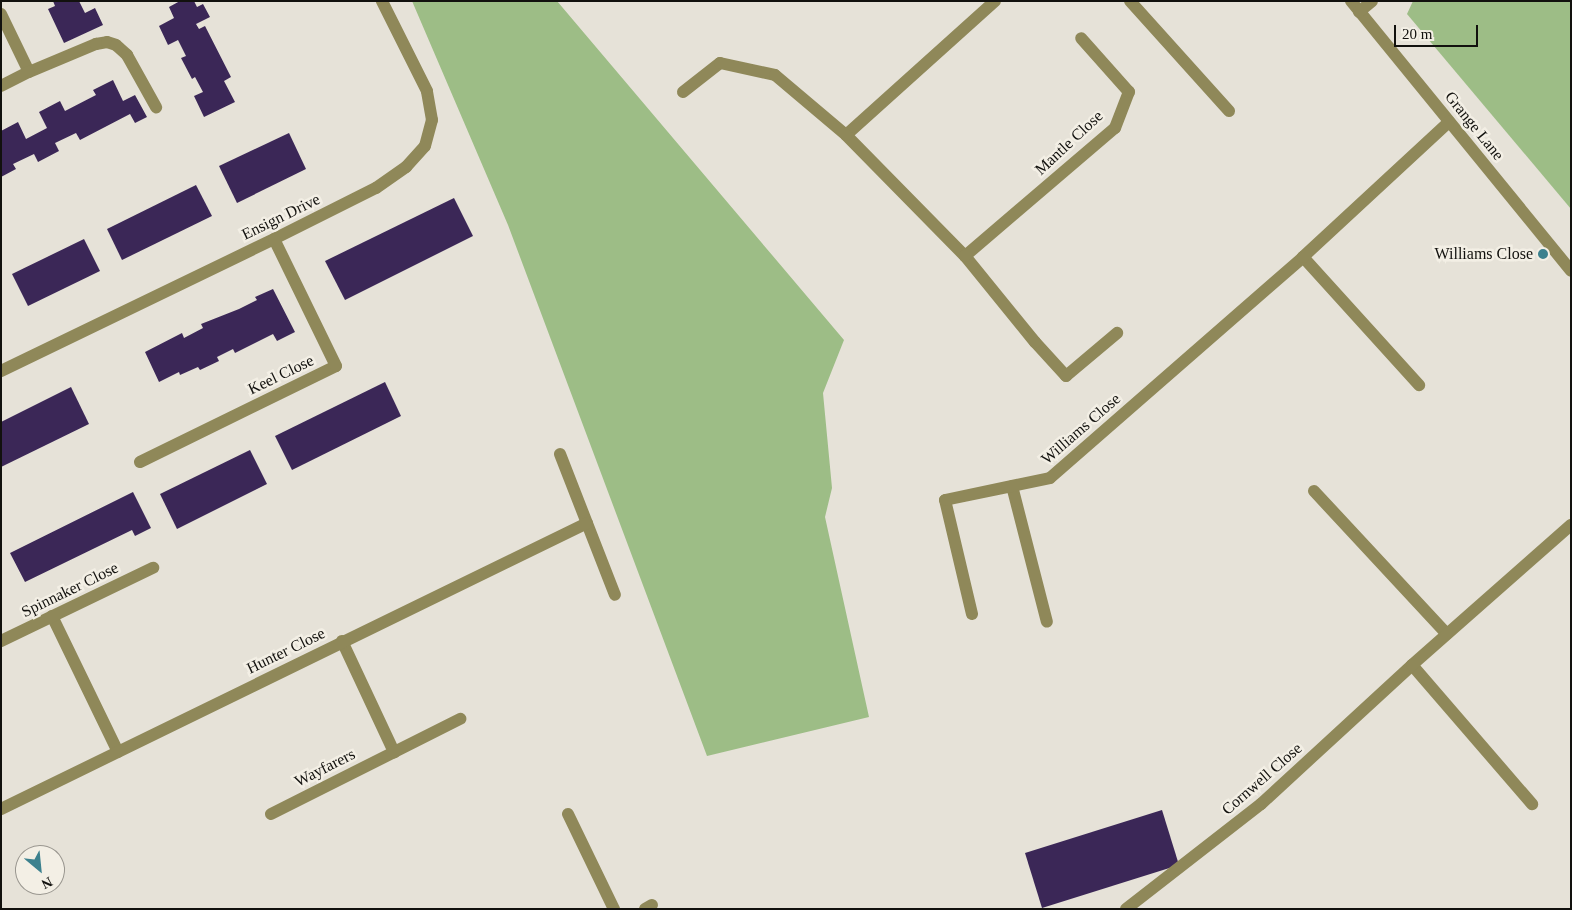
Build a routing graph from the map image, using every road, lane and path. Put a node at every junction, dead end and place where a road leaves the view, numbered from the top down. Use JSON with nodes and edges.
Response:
{"nodes":[{"id":1,"x":382,"y":1,"type":"edge"},
{"id":2,"x":995,"y":1,"type":"edge"},
{"id":3,"x":1130,"y":1,"type":"edge"},
{"id":4,"x":1351,"y":1,"type":"edge"},
{"id":5,"x":1372,"y":1,"type":"edge"},
{"id":6,"x":1359,"y":12,"type":"junction"},
{"id":7,"x":1,"y":14,"type":"edge"},
{"id":8,"x":1081,"y":38,"type":"dead end"},
{"id":9,"x":29,"y":72,"type":"junction"},
{"id":10,"x":1,"y":86,"type":"edge"},
{"id":11,"x":683,"y":92,"type":"dead end"},
{"id":12,"x":156,"y":107,"type":"dead end"},
{"id":13,"x":1229,"y":111,"type":"dead end"},
{"id":14,"x":1449,"y":122,"type":"junction"},
{"id":15,"x":846,"y":135,"type":"junction"},
{"id":16,"x":274,"y":239,"type":"junction"},
{"id":17,"x":965,"y":256,"type":"junction"},
{"id":18,"x":1303,"y":257,"type":"junction"},
{"id":19,"x":1571,"y":271,"type":"edge"},
{"id":20,"x":1117,"y":333,"type":"dead end"},
{"id":21,"x":1,"y":372,"type":"edge"},
{"id":22,"x":1419,"y":385,"type":"dead end"},
{"id":23,"x":560,"y":454,"type":"dead end"},
{"id":24,"x":140,"y":462,"type":"dead end"},
{"id":25,"x":1012,"y":486,"type":"junction"},
{"id":26,"x":1314,"y":491,"type":"dead end"},
{"id":27,"x":587,"y":523,"type":"junction"},
{"id":28,"x":1571,"y":525,"type":"edge"},
{"id":29,"x":153,"y":568,"type":"dead end"},
{"id":30,"x":615,"y":595,"type":"dead end"},
{"id":31,"x":972,"y":614,"type":"dead end"},
{"id":32,"x":52,"y":616,"type":"junction"},
{"id":33,"x":1047,"y":622,"type":"dead end"},
{"id":34,"x":1447,"y":634,"type":"junction"},
{"id":35,"x":1,"y":640,"type":"edge"},
{"id":36,"x":342,"y":642,"type":"junction"},
{"id":37,"x":1412,"y":665,"type":"junction"},
{"id":38,"x":460,"y":719,"type":"dead end"},
{"id":39,"x":118,"y":752,"type":"junction"},
{"id":40,"x":394,"y":752,"type":"junction"},
{"id":41,"x":1532,"y":804,"type":"dead end"},
{"id":42,"x":1,"y":809,"type":"edge"},
{"id":43,"x":271,"y":814,"type":"dead end"},
{"id":44,"x":568,"y":814,"type":"dead end"},
{"id":45,"x":614,"y":909,"type":"edge"},
{"id":46,"x":1126,"y":909,"type":"edge"}],
"edges":[{"from":1,"to":16,"type":"street","name":"Ensign Drive"},
{"from":2,"to":15,"type":"street"},
{"from":3,"to":13,"type":"street"},
{"from":4,"to":6,"type":"street","name":"Grange Lane"},
{"from":5,"to":6,"type":"street"},
{"from":6,"to":14,"type":"street","name":"Grange Lane"},
{"from":7,"to":9,"type":"street"},
{"from":8,"to":17,"type":"street","name":"Mantle Close"},
{"from":9,"to":10,"type":"street"},
{"from":9,"to":12,"type":"street"},
{"from":11,"to":15,"type":"street"},
{"from":14,"to":18,"type":"street","name":"Williams Close"},
{"from":14,"to":19,"type":"street","name":"Grange Lane"},
{"from":15,"to":17,"type":"street"},
{"from":16,"to":21,"type":"street","name":"Ensign Drive"},
{"from":16,"to":24,"type":"street","name":"Keel Close"},
{"from":17,"to":20,"type":"street"},
{"from":18,"to":22,"type":"street"},
{"from":18,"to":25,"type":"street","name":"Williams Close"},
{"from":23,"to":27,"type":"street"},
{"from":25,"to":31,"type":"street","name":"Williams Close"},
{"from":25,"to":33,"type":"street"},
{"from":26,"to":34,"type":"street"},
{"from":27,"to":30,"type":"street"},
{"from":27,"to":36,"type":"street","name":"Hunter Close"},
{"from":28,"to":34,"type":"street","name":"Cornwell Close"},
{"from":29,"to":32,"type":"street","name":"Spinnaker Close"},
{"from":32,"to":35,"type":"street","name":"Spinnaker Close"},
{"from":32,"to":39,"type":"street"},
{"from":34,"to":37,"type":"street","name":"Cornwell Close"},
{"from":36,"to":39,"type":"street","name":"Hunter Close"},
{"from":36,"to":40,"type":"street"},
{"from":37,"to":41,"type":"street"},
{"from":37,"to":46,"type":"street","name":"Cornwell Close"},
{"from":38,"to":40,"type":"street","name":"Wayfarers"},
{"from":39,"to":42,"type":"street","name":"Hunter Close"},
{"from":40,"to":43,"type":"street","name":"Wayfarers"},
{"from":44,"to":45,"type":"street"}]}
